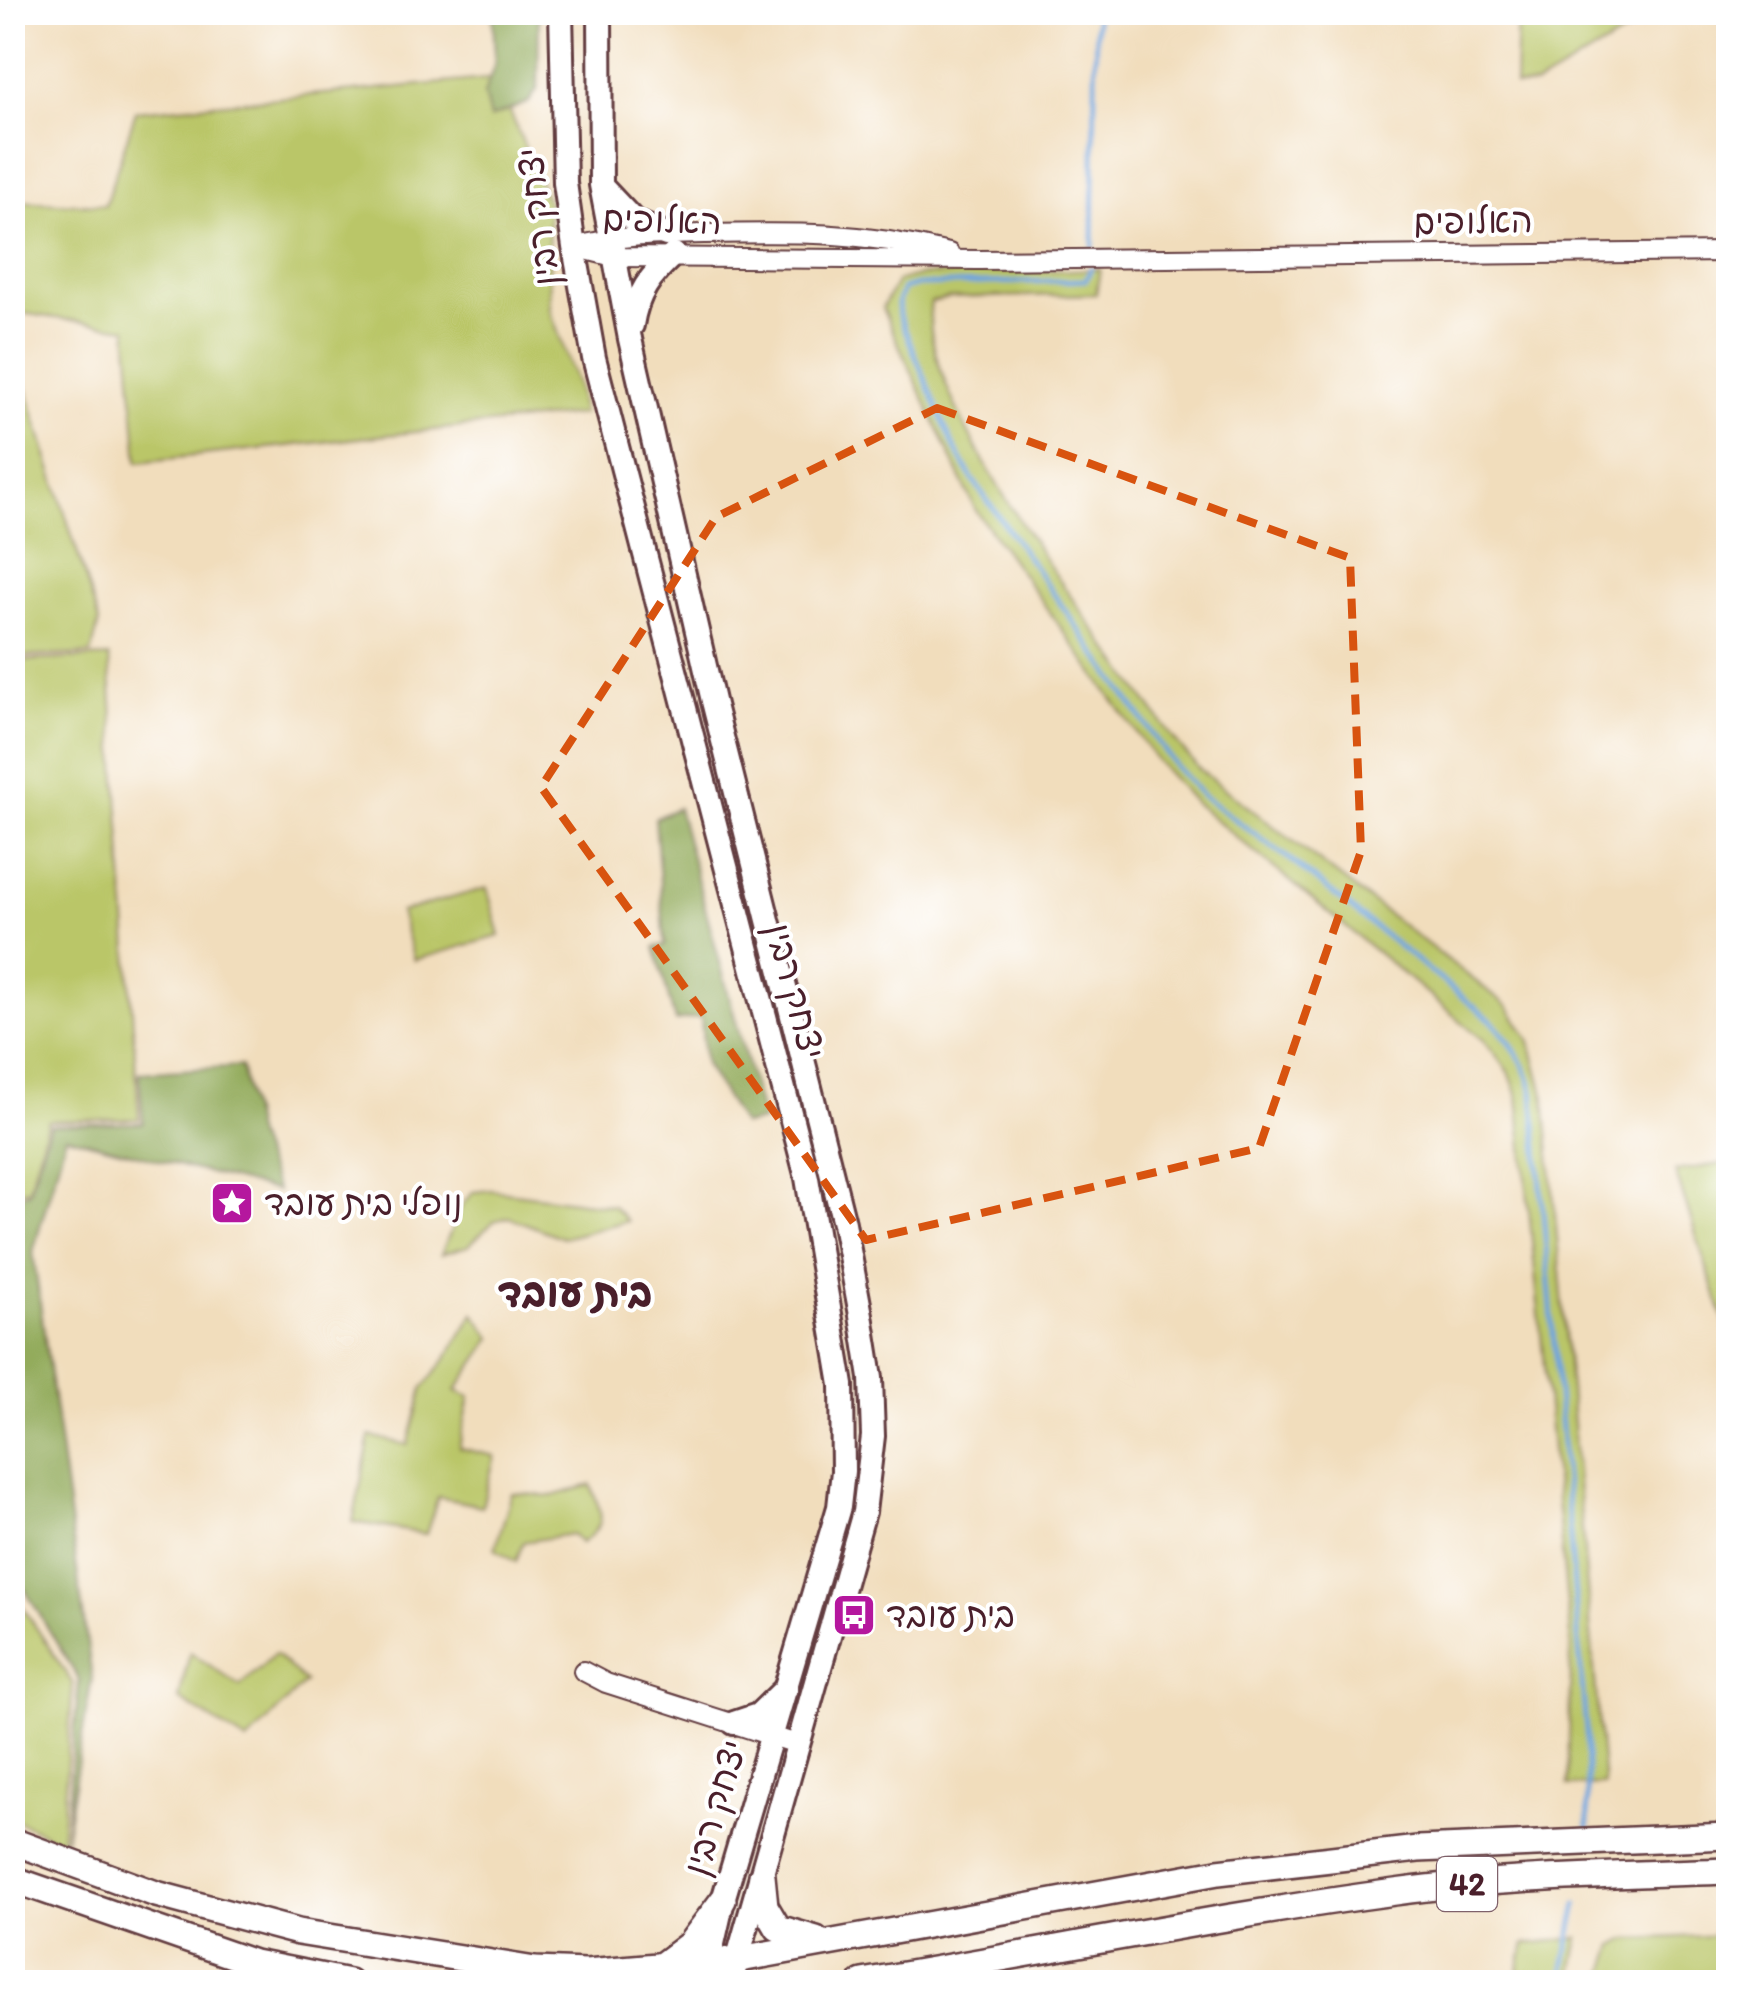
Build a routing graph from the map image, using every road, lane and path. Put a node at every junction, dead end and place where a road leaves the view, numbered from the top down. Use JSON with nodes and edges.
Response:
{"nodes":[{"id":1,"x":561,"y":12,"type":"edge"},
{"id":2,"x":600,"y":12,"type":"edge"},
{"id":3,"x":601,"y":185,"type":"junction"},
{"id":4,"x":670,"y":245,"type":"junction"},
{"id":5,"x":612,"y":247,"type":"junction"},
{"id":6,"x":574,"y":248,"type":"junction"},
{"id":7,"x":1728,"y":252,"type":"edge"},
{"id":8,"x":979,"y":260,"type":"junction"},
{"id":9,"x":630,"y":339,"type":"junction"},
{"id":10,"x":583,"y":1672,"type":"dead end"},
{"id":11,"x":789,"y":1684,"type":"junction"},
{"id":12,"x":734,"y":1724,"type":"junction"},
{"id":13,"x":774,"y":1736,"type":"junction"},
{"id":14,"x":800,"y":1744,"type":"junction"},
{"id":15,"x":1728,"y":1836,"type":"edge"},
{"id":16,"x":12,"y":1842,"type":"edge"},
{"id":17,"x":1728,"y":1872,"type":"edge"},
{"id":18,"x":762,"y":1876,"type":"junction"},
{"id":19,"x":12,"y":1879,"type":"edge"},
{"id":20,"x":723,"y":1900,"type":"junction"},
{"id":21,"x":872,"y":1937,"type":"junction"},
{"id":22,"x":660,"y":1966,"type":"junction"},
{"id":23,"x":735,"y":1970,"type":"edge"},
{"id":24,"x":714,"y":1972,"type":"edge"},
{"id":25,"x":348,"y":1982,"type":"edge"},
{"id":26,"x":862,"y":1982,"type":"edge"}],
"edges":[{"from":1,"to":6,"type":"main road","name":"יצחק רבין"},
{"from":2,"to":3,"type":"main road","name":"יצחק רבין"},
{"from":3,"to":4,"type":"main road"},
{"from":3,"to":5,"type":"main road","name":"יצחק רבין"},
{"from":4,"to":5,"type":"street","name":"האלופים"},
{"from":4,"to":8,"type":"street","name":"האלופים"},
{"from":4,"to":8,"type":"street","name":"האלופים"},
{"from":4,"to":9,"type":"main road"},
{"from":5,"to":6,"type":"street","name":"האלופים"},
{"from":5,"to":9,"type":"main road","name":"יצחק רבין"},
{"from":6,"to":11,"type":"main road","name":"יצחק רבין"},
{"from":7,"to":8,"type":"street","name":"האלופים"},
{"from":9,"to":14,"type":"main road","name":"יצחק רבין"},
{"from":10,"to":12,"type":"street"},
{"from":11,"to":12,"type":"main road"},
{"from":11,"to":13,"type":"main road","name":"יצחק רבין"},
{"from":12,"to":13,"type":"street"},
{"from":13,"to":14,"type":"street"},
{"from":13,"to":20,"type":"main road","name":"יצחק רבין"},
{"from":14,"to":18,"type":"main road","name":"יצחק רבין"},
{"from":15,"to":21,"type":"highway","number":"42"},
{"from":16,"to":22,"type":"highway","number":"42"},
{"from":17,"to":26,"type":"highway","number":"42"},
{"from":18,"to":21,"type":"highway"},
{"from":18,"to":23,"type":"main road","name":"יצחק רבין"},
{"from":19,"to":25,"type":"highway"},
{"from":20,"to":22,"type":"highway"},
{"from":20,"to":24,"type":"main road","name":"יצחק רבין"},
{"from":21,"to":23,"type":"highway","number":"42"},
{"from":22,"to":24,"type":"highway","number":"42"},
{"from":23,"to":24,"type":"highway","number":"42"}]}
